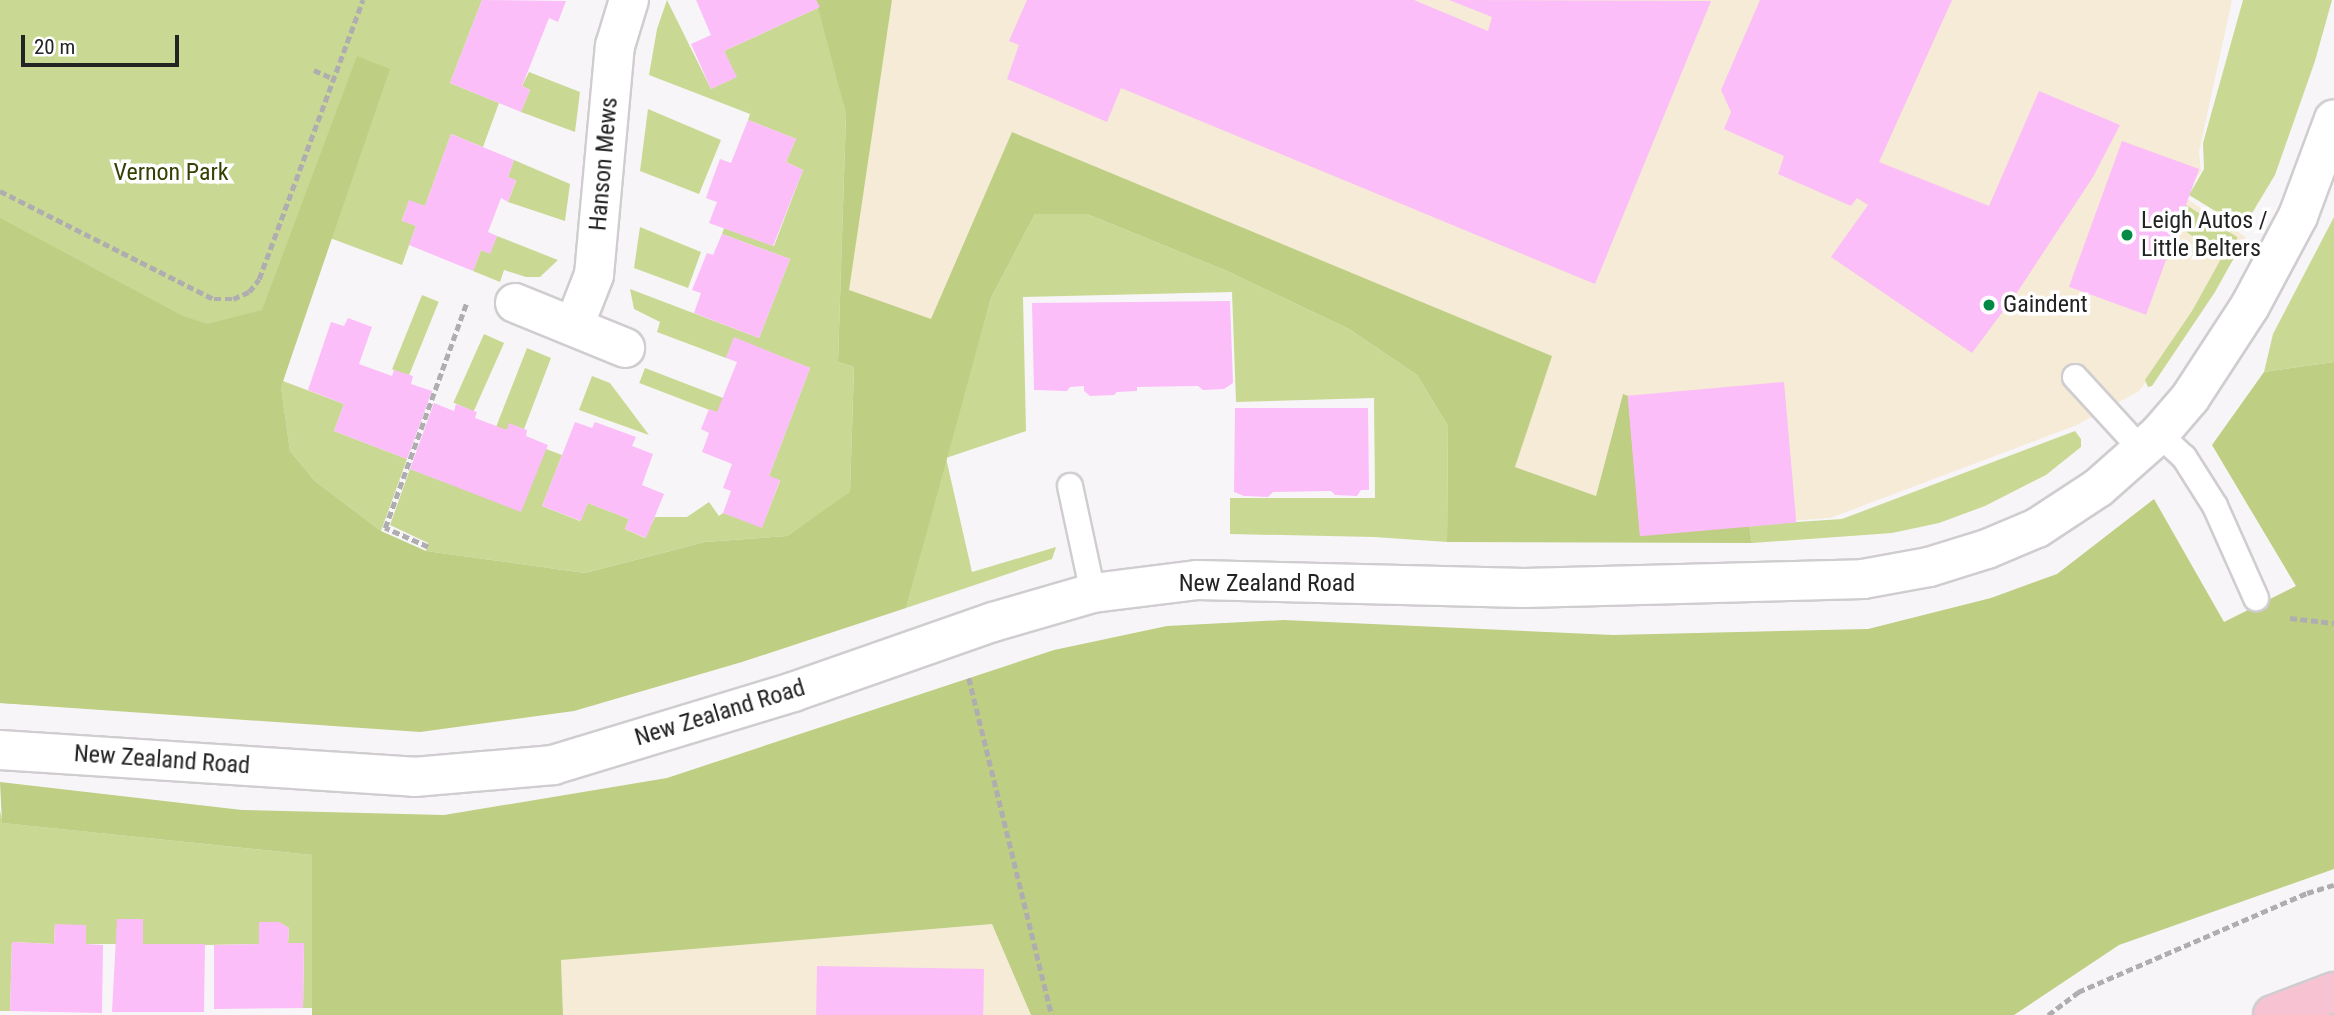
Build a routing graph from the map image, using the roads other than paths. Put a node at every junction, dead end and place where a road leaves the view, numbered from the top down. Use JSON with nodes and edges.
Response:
{"nodes":[{"id":1,"x":629,"y":0,"type":"edge"},
{"id":2,"x":2334,"y":119,"type":"edge"},
{"id":3,"x":515,"y":303,"type":"dead end"},
{"id":4,"x":574,"y":326,"type":"junction"},
{"id":5,"x":625,"y":348,"type":"dead end"},
{"id":6,"x":2075,"y":377,"type":"dead end"},
{"id":7,"x":2150,"y":442,"type":"junction"},
{"id":8,"x":1070,"y":486,"type":"dead end"},
{"id":9,"x":1093,"y":593,"type":"junction"},
{"id":10,"x":2256,"y":598,"type":"dead end"},
{"id":11,"x":0,"y":750,"type":"edge"},
{"id":12,"x":2334,"y":992,"type":"edge"},
{"id":13,"x":2273,"y":1015,"type":"edge"}],
"edges":[{"from":1,"to":4,"type":"street","name":"Hanson Mews"},
{"from":2,"to":7,"type":"street","name":"New Zealand Road"},
{"from":3,"to":4,"type":"street"},
{"from":4,"to":5,"type":"street"},
{"from":6,"to":7,"type":"lane"},
{"from":7,"to":9,"type":"street","name":"New Zealand Road"},
{"from":7,"to":10,"type":"lane"},
{"from":8,"to":9,"type":"lane"},
{"from":9,"to":11,"type":"street","name":"New Zealand Road"},
{"from":12,"to":13,"type":"main road"}]}
